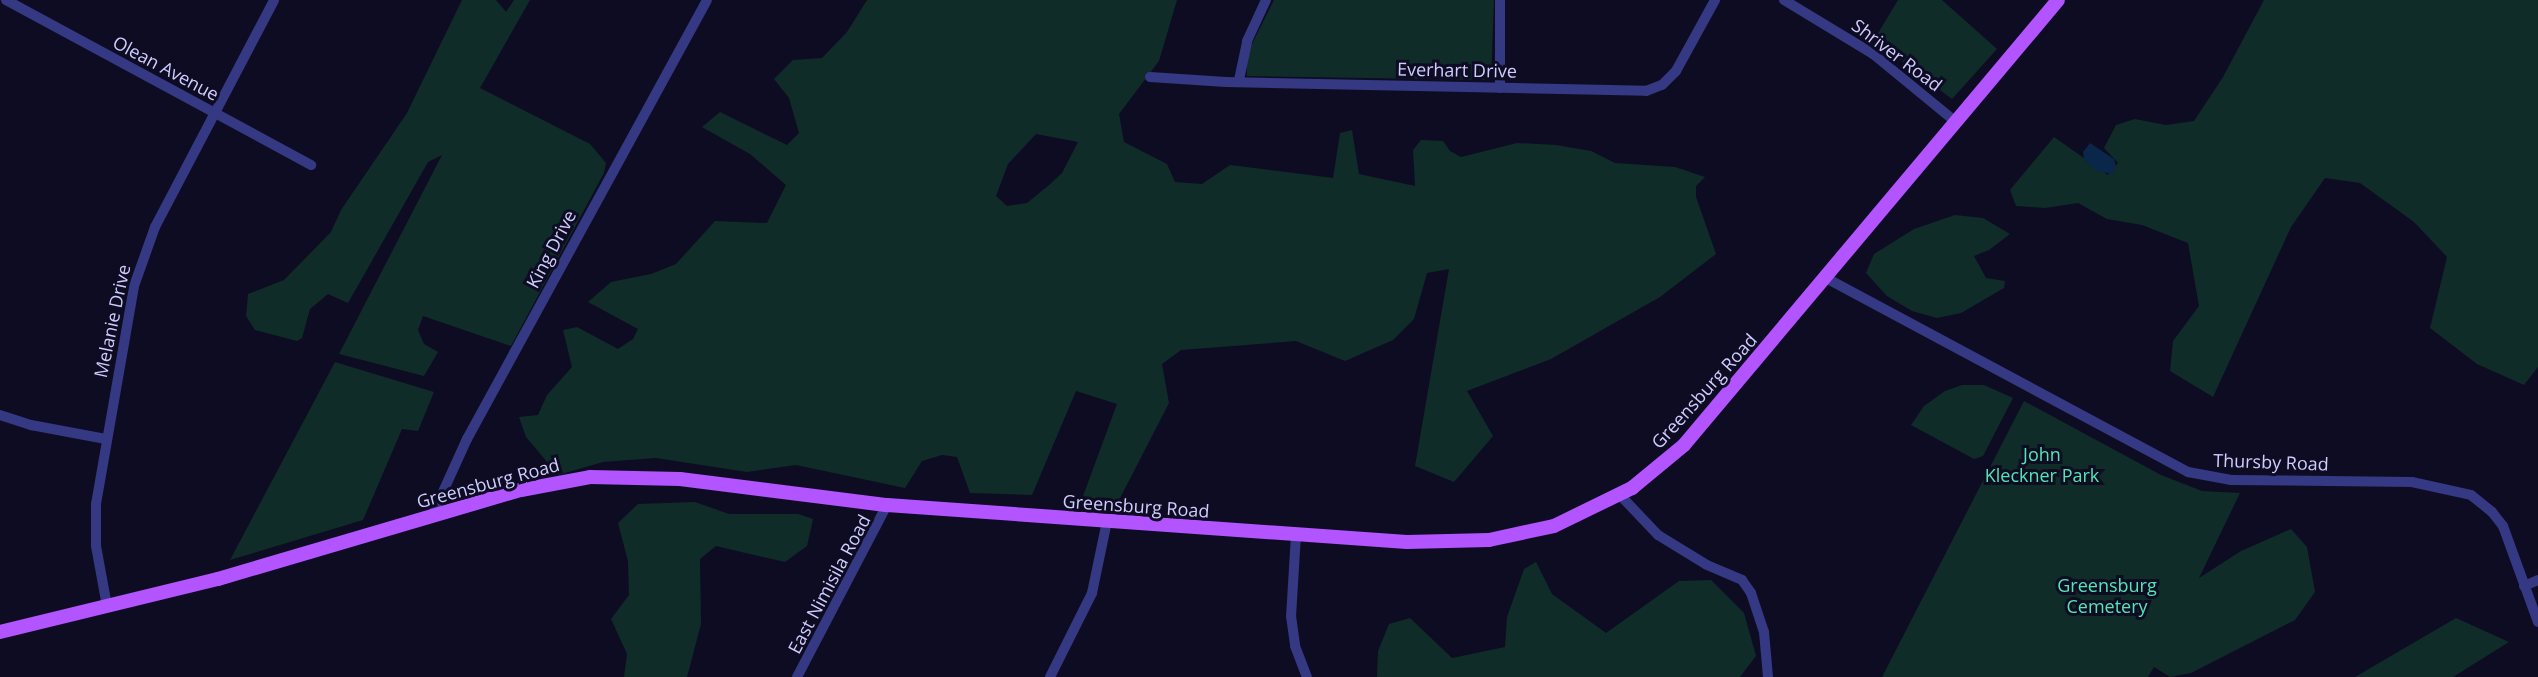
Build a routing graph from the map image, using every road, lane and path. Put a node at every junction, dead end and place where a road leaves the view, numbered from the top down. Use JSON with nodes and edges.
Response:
{"nodes":[{"id":1,"x":4,"y":0,"type":"edge"},
{"id":2,"x":274,"y":0,"type":"edge"},
{"id":3,"x":707,"y":0,"type":"edge"},
{"id":4,"x":1266,"y":0,"type":"edge"},
{"id":5,"x":1500,"y":0,"type":"edge"},
{"id":6,"x":1715,"y":0,"type":"edge"},
{"id":7,"x":1784,"y":0,"type":"edge"},
{"id":8,"x":2058,"y":0,"type":"edge"},
{"id":9,"x":0,"y":6,"type":"edge"},
{"id":10,"x":1150,"y":77,"type":"dead end"},
{"id":11,"x":1239,"y":80,"type":"junction"},
{"id":12,"x":1500,"y":88,"type":"junction"},
{"id":13,"x":214,"y":112,"type":"junction"},
{"id":14,"x":1956,"y":122,"type":"junction"},
{"id":15,"x":311,"y":165,"type":"dead end"},
{"id":16,"x":1826,"y":278,"type":"junction"},
{"id":17,"x":0,"y":414,"type":"edge"},
{"id":18,"x":106,"y":439,"type":"junction"},
{"id":19,"x":1620,"y":495,"type":"junction"},
{"id":20,"x":887,"y":505,"type":"junction"},
{"id":21,"x":432,"y":516,"type":"junction"},
{"id":22,"x":1107,"y":521,"type":"junction"},
{"id":23,"x":1296,"y":535,"type":"junction"},
{"id":24,"x":2538,"y":580,"type":"edge"},
{"id":25,"x":2524,"y":586,"type":"junction"},
{"id":26,"x":107,"y":606,"type":"junction"},
{"id":27,"x":2538,"y":622,"type":"edge"},
{"id":28,"x":0,"y":632,"type":"edge"},
{"id":29,"x":797,"y":677,"type":"edge"},
{"id":30,"x":1050,"y":677,"type":"edge"},
{"id":31,"x":1306,"y":677,"type":"edge"},
{"id":32,"x":1768,"y":677,"type":"edge"}],
"edges":[{"from":1,"to":9,"type":"street"},
{"from":1,"to":13,"type":"street","name":"Olean Avenue"},
{"from":2,"to":13,"type":"street","name":"Melanie Drive"},
{"from":3,"to":21,"type":"street","name":"King Drive"},
{"from":4,"to":11,"type":"street"},
{"from":5,"to":12,"type":"street"},
{"from":6,"to":12,"type":"street","name":"Everhart Drive"},
{"from":7,"to":14,"type":"street","name":"Shriver Road"},
{"from":8,"to":14,"type":"main road","name":"Greensburg Road"},
{"from":10,"to":11,"type":"street","name":"Everhart Drive"},
{"from":11,"to":12,"type":"street","name":"Everhart Drive"},
{"from":13,"to":15,"type":"street","name":"Olean Avenue"},
{"from":13,"to":18,"type":"street","name":"Melanie Drive"},
{"from":14,"to":16,"type":"main road","name":"Greensburg Road"},
{"from":16,"to":19,"type":"main road","name":"Greensburg Road"},
{"from":16,"to":25,"type":"street","name":"Thursby Road"},
{"from":17,"to":18,"type":"street"},
{"from":18,"to":26,"type":"street","name":"Melanie Drive"},
{"from":19,"to":23,"type":"main road","name":"Greensburg Road"},
{"from":19,"to":32,"type":"street"},
{"from":20,"to":21,"type":"main road","name":"Greensburg Road"},
{"from":20,"to":22,"type":"main road","name":"Greensburg Road"},
{"from":20,"to":29,"type":"street","name":"East Nimisila Road"},
{"from":21,"to":26,"type":"main road","name":"Greensburg Road"},
{"from":22,"to":23,"type":"main road","name":"Greensburg Road"},
{"from":22,"to":30,"type":"street"},
{"from":23,"to":31,"type":"street"},
{"from":24,"to":25,"type":"street"},
{"from":25,"to":27,"type":"street","name":"Thursby Road"},
{"from":26,"to":28,"type":"main road","name":"Greensburg Road"}]}
